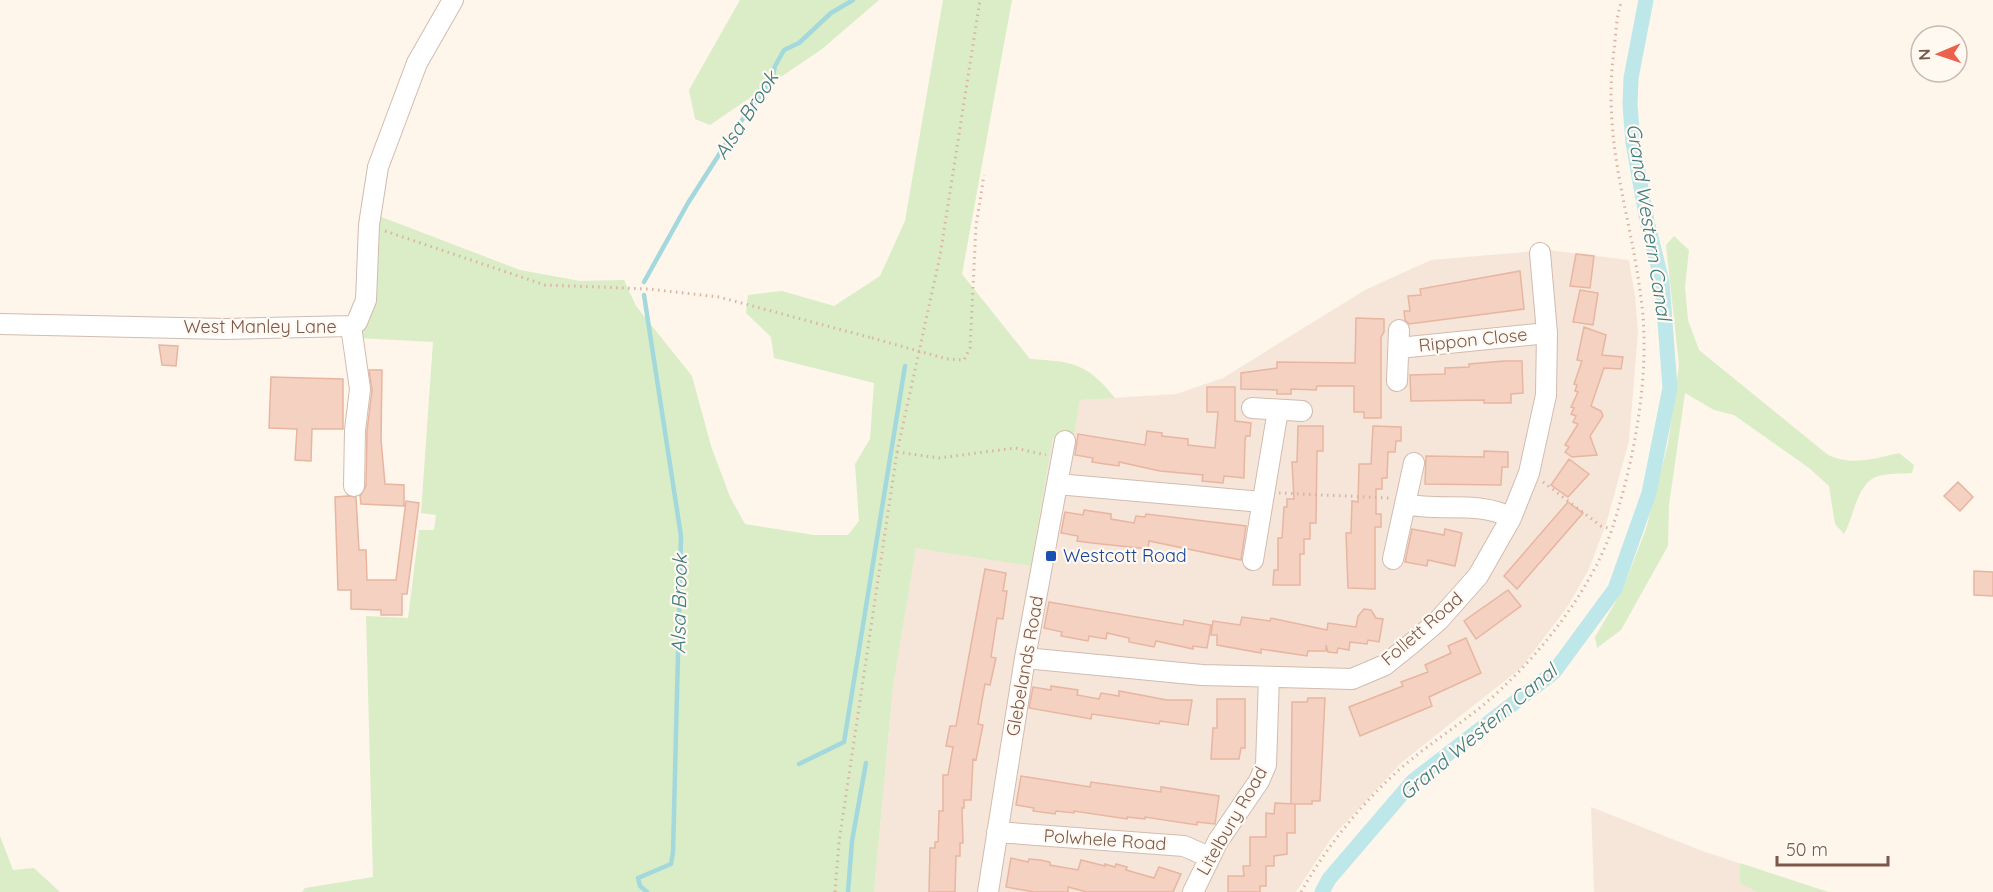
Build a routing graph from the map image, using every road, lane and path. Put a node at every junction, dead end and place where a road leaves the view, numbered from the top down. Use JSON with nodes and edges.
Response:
{"nodes":[{"id":1,"x":453,"y":0,"type":"edge"},
{"id":2,"x":980,"y":0,"type":"edge"},
{"id":3,"x":1622,"y":0,"type":"edge"},
{"id":4,"x":984,"y":175,"type":"dead end"},
{"id":5,"x":369,"y":225,"type":"junction"},
{"id":6,"x":1540,"y":253,"type":"dead end"},
{"id":7,"x":0,"y":324,"type":"edge"},
{"id":8,"x":351,"y":326,"type":"junction"},
{"id":9,"x":1547,"y":333,"type":"junction"},
{"id":10,"x":1397,"y":381,"type":"dead end"},
{"id":11,"x":1252,"y":408,"type":"dead end"},
{"id":12,"x":1278,"y":410,"type":"junction"},
{"id":13,"x":1302,"y":411,"type":"dead end"},
{"id":14,"x":1063,"y":450,"type":"joint"},
{"id":15,"x":897,"y":452,"type":"junction"},
{"id":16,"x":1414,"y":463,"type":"dead end"},
{"id":17,"x":1529,"y":473,"type":"junction"},
{"id":18,"x":1057,"y":484,"type":"junction"},
{"id":19,"x":354,"y":486,"type":"dead end"},
{"id":20,"x":1263,"y":497,"type":"junction"},
{"id":21,"x":1406,"y":501,"type":"junction"},
{"id":22,"x":1511,"y":518,"type":"junction"},
{"id":23,"x":1612,"y":529,"type":"junction"},
{"id":24,"x":1393,"y":559,"type":"dead end"},
{"id":25,"x":1253,"y":560,"type":"dead end"},
{"id":26,"x":1025,"y":658,"type":"junction"},
{"id":27,"x":1269,"y":677,"type":"junction"},
{"id":28,"x":997,"y":832,"type":"junction"},
{"id":29,"x":1209,"y":857,"type":"junction"},
{"id":30,"x":835,"y":892,"type":"edge"},
{"id":31,"x":988,"y":892,"type":"edge"},
{"id":32,"x":1193,"y":892,"type":"edge"},
{"id":33,"x":1301,"y":892,"type":"edge"}],
"edges":[{"from":1,"to":5,"type":"street","name":"West Manley Lane"},
{"from":2,"to":15,"type":"path"},
{"from":3,"to":23,"type":"path"},
{"from":4,"to":5,"type":"path","bridge":true},
{"from":5,"to":8,"type":"street","name":"West Manley Lane"},
{"from":6,"to":9,"type":"street","name":"Follett Road"},
{"from":7,"to":8,"type":"street","name":"West Manley Lane"},
{"from":8,"to":19,"type":"street"},
{"from":9,"to":10,"type":"street","name":"Rippon Close"},
{"from":9,"to":17,"type":"street","name":"Follett Road"},
{"from":11,"to":12,"type":"street"},
{"from":12,"to":13,"type":"street"},
{"from":12,"to":20,"type":"street"},
{"from":14,"to":15,"type":"path"},
{"from":14,"to":18,"type":"street","name":"Glebelands Road"},
{"from":15,"to":30,"type":"path"},
{"from":16,"to":21,"type":"street"},
{"from":17,"to":22,"type":"street","name":"Follett Road"},
{"from":17,"to":23,"type":"path"},
{"from":18,"to":20,"type":"street"},
{"from":18,"to":26,"type":"street","name":"Glebelands Road"},
{"from":20,"to":21,"type":"path"},
{"from":20,"to":25,"type":"street"},
{"from":21,"to":22,"type":"street"},
{"from":21,"to":24,"type":"street"},
{"from":22,"to":27,"type":"street","name":"Follett Road"},
{"from":23,"to":33,"type":"path"},
{"from":26,"to":27,"type":"street","name":"Follett Road"},
{"from":26,"to":28,"type":"street","name":"Glebelands Road"},
{"from":27,"to":29,"type":"street","name":"Litelbury Road"},
{"from":28,"to":29,"type":"street","name":"Polwhele Road"},
{"from":28,"to":31,"type":"street","name":"Glebelands Road"},
{"from":29,"to":32,"type":"street","name":"Litelbury Road"}]}
